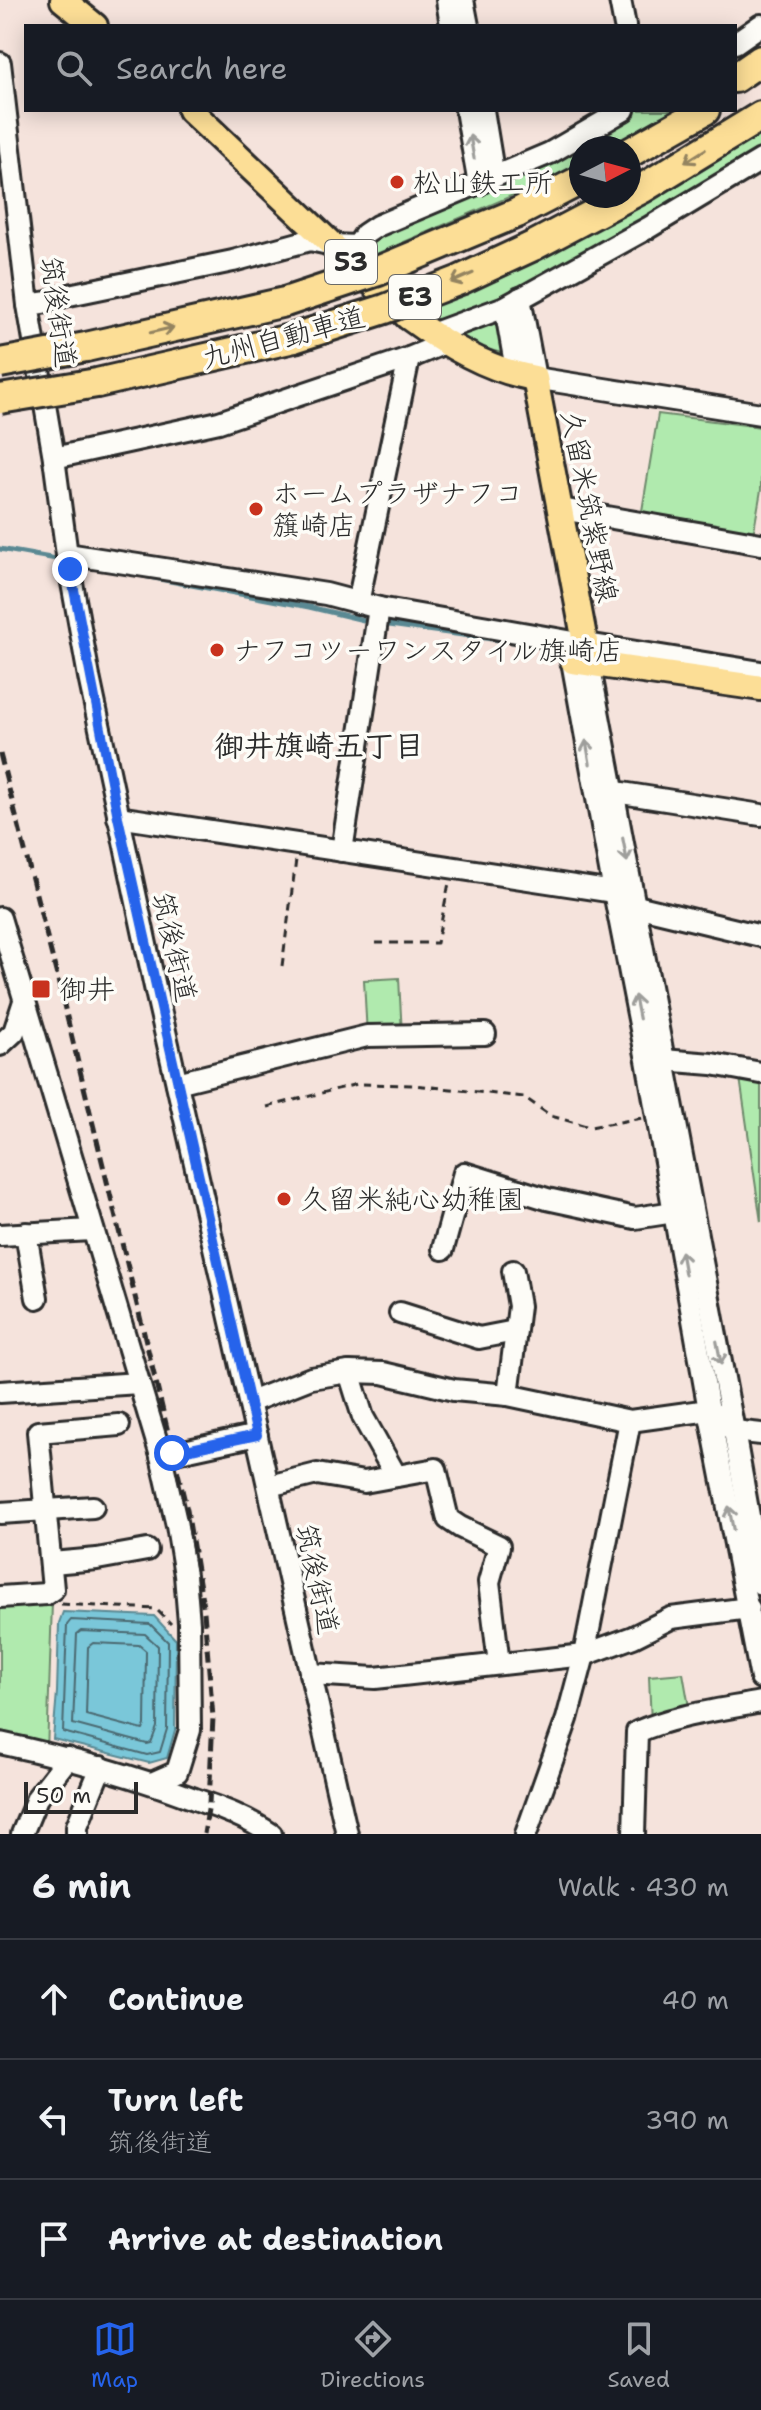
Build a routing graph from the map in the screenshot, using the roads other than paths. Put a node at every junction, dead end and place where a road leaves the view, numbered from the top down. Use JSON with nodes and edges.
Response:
{"nodes":[{"id":1,"x":63,"y":0,"type":"edge"},
{"id":2,"x":447,"y":0,"type":"edge"},
{"id":3,"x":463,"y":0,"type":"edge"},
{"id":4,"x":620,"y":0,"type":"edge"},
{"id":5,"x":93,"y":24,"type":"edge"},
{"id":6,"x":451,"y":24,"type":"edge"},
{"id":7,"x":468,"y":24,"type":"edge"},
{"id":8,"x":625,"y":24,"type":"edge"},
{"id":9,"x":761,"y":25,"type":"edge"},
{"id":10,"x":737,"y":42,"type":"edge"},
{"id":11,"x":761,"y":60,"type":"edge"},
{"id":12,"x":0,"y":63,"type":"edge"},
{"id":13,"x":761,"y":74,"type":"edge"},
{"id":14,"x":737,"y":77,"type":"edge"},
{"id":15,"x":737,"y":89,"type":"edge"},
{"id":16,"x":192,"y":112,"type":"edge"},
{"id":17,"x":467,"y":112,"type":"edge"},
{"id":18,"x":483,"y":112,"type":"edge"},
{"id":19,"x":621,"y":112,"type":"edge"},
{"id":20,"x":685,"y":112,"type":"edge"},
{"id":21,"x":701,"y":112,"type":"edge"},
{"id":22,"x":761,"y":116,"type":"edge"},
{"id":23,"x":641,"y":142,"type":"edge"},
{"id":24,"x":641,"y":144,"type":"edge"},
{"id":25,"x":761,"y":160,"type":"edge"},
{"id":26,"x":487,"y":180,"type":"junction"},
{"id":27,"x":569,"y":186,"type":"edge"},
{"id":28,"x":333,"y":245,"type":"junction"},
{"id":29,"x":512,"y":303,"type":"junction"},
{"id":30,"x":28,"y":305,"type":"junction"},
{"id":31,"x":438,"y":339,"type":"junction"},
{"id":32,"x":409,"y":358,"type":"junction"},
{"id":33,"x":0,"y":363,"type":"edge"},
{"id":34,"x":526,"y":377,"type":"junction"},
{"id":35,"x":0,"y":399,"type":"edge"},
{"id":36,"x":761,"y":414,"type":"edge"},
{"id":37,"x":54,"y":458,"type":"junction"},
{"id":38,"x":561,"y":509,"type":"junction"},
{"id":39,"x":760,"y":539,"type":"edge"},
{"id":40,"x":68,"y":559,"type":"junction"},
{"id":41,"x":358,"y":603,"type":"junction"},
{"id":42,"x":379,"y":608,"type":"junction"},
{"id":43,"x":578,"y":652,"type":"junction"},
{"id":44,"x":761,"y":672,"type":"edge"},
{"id":45,"x":761,"y":688,"type":"edge"},
{"id":46,"x":604,"y":790,"type":"junction"},
{"id":47,"x":761,"y":815,"type":"edge"},
{"id":48,"x":118,"y":817,"type":"junction"},
{"id":49,"x":342,"y":851,"type":"junction"},
{"id":50,"x":614,"y":892,"type":"junction"},
{"id":51,"x":636,"y":906,"type":"junction"},
{"id":52,"x":0,"y":918,"type":"edge"},
{"id":53,"x":761,"y":936,"type":"edge"},
{"id":54,"x":25,"y":998,"type":"junction"},
{"id":55,"x":485,"y":1034,"type":"dead end"},
{"id":56,"x":0,"y":1045,"type":"edge"},
{"id":57,"x":663,"y":1060,"type":"junction"},
{"id":58,"x":761,"y":1073,"type":"edge"},
{"id":59,"x":177,"y":1083,"type":"junction"},
{"id":60,"x":674,"y":1212,"type":"junction"},
{"id":61,"x":92,"y":1230,"type":"junction"},
{"id":62,"x":26,"y":1233,"type":"junction"},
{"id":63,"x":0,"y":1235,"type":"edge"},
{"id":64,"x":443,"y":1249,"type":"dead end"},
{"id":65,"x":513,"y":1271,"type":"dead end"},
{"id":66,"x":37,"y":1298,"type":"dead end"},
{"id":67,"x":400,"y":1313,"type":"dead end"},
{"id":68,"x":515,"y":1331,"type":"junction"},
{"id":69,"x":349,"y":1372,"type":"junction"},
{"id":70,"x":139,"y":1383,"type":"junction"},
{"id":71,"x":0,"y":1392,"type":"edge"},
{"id":72,"x":508,"y":1395,"type":"junction"},
{"id":73,"x":250,"y":1402,"type":"junction"},
{"id":74,"x":709,"y":1410,"type":"junction"},
{"id":75,"x":630,"y":1421,"type":"junction"},
{"id":76,"x":119,"y":1425,"type":"dead end"},
{"id":77,"x":734,"y":1431,"type":"junction"},
{"id":78,"x":761,"y":1434,"type":"edge"},
{"id":79,"x":257,"y":1435,"type":"junction"},
{"id":80,"x":161,"y":1456,"type":"junction"},
{"id":81,"x":396,"y":1476,"type":"junction"},
{"id":82,"x":269,"y":1486,"type":"junction"},
{"id":83,"x":93,"y":1507,"type":"dead end"},
{"id":84,"x":46,"y":1510,"type":"junction"},
{"id":85,"x":0,"y":1513,"type":"edge"},
{"id":86,"x":147,"y":1550,"type":"dead end"},
{"id":87,"x":52,"y":1563,"type":"junction"},
{"id":88,"x":761,"y":1584,"type":"edge"},
{"id":89,"x":0,"y":1597,"type":"edge"},
{"id":90,"x":749,"y":1608,"type":"junction"},
{"id":91,"x":584,"y":1655,"type":"junction"},
{"id":92,"x":499,"y":1664,"type":"junction"},
{"id":93,"x":310,"y":1674,"type":"junction"},
{"id":94,"x":761,"y":1678,"type":"edge"},
{"id":95,"x":761,"y":1702,"type":"edge"},
{"id":96,"x":0,"y":1743,"type":"edge"},
{"id":97,"x":68,"y":1758,"type":"junction"},
{"id":98,"x":101,"y":1767,"type":"junction"},
{"id":99,"x":152,"y":1783,"type":"junction"},
{"id":100,"x":22,"y":1834,"type":"edge"},
{"id":101,"x":77,"y":1834,"type":"edge"},
{"id":102,"x":271,"y":1834,"type":"edge"},
{"id":103,"x":347,"y":1834,"type":"edge"},
{"id":104,"x":526,"y":1834,"type":"edge"},
{"id":105,"x":634,"y":1834,"type":"edge"}],
"edges":[{"from":1,"to":5,"type":"main road"},
{"from":2,"to":6,"type":"street"},
{"from":3,"to":7,"type":"street"},
{"from":4,"to":8,"type":"street"},
{"from":9,"to":10,"type":"street"},
{"from":11,"to":14,"type":"highway"},
{"from":12,"to":30,"type":"street","name":"筑後街道"},
{"from":13,"to":15,"type":"highway"},
{"from":16,"to":28,"type":"main road","number":"53"},
{"from":26,"to":17,"type":"street","one_way":true},
{"from":18,"to":26,"type":"street"},
{"from":19,"to":26,"type":"street"},
{"from":20,"to":23,"type":"highway"},
{"from":21,"to":24,"type":"highway"},
{"from":22,"to":35,"type":"highway","name":"九州自動車道","number":"E3","one_way":true,"bridge":true},
{"from":25,"to":29,"type":"street"},
{"from":26,"to":28,"type":"street"},
{"from":33,"to":27,"type":"highway","name":"九州自動車道","number":"E3","one_way":true,"bridge":true},
{"from":28,"to":30,"type":"street"},
{"from":28,"to":31,"type":"main road","number":"53"},
{"from":29,"to":31,"type":"street"},
{"from":29,"to":34,"type":"street"},
{"from":30,"to":37,"type":"street","name":"筑後街道"},
{"from":31,"to":32,"type":"street"},
{"from":31,"to":34,"type":"main road","number":"53"},
{"from":32,"to":37,"type":"street"},
{"from":32,"to":41,"type":"street"},
{"from":34,"to":36,"type":"street"},
{"from":34,"to":38,"type":"main road","name":"久留米筑紫野線"},
{"from":34,"to":43,"type":"main road","name":"久留米筑紫野線"},
{"from":37,"to":40,"type":"street","name":"筑後街道"},
{"from":38,"to":39,"type":"street"},
{"from":38,"to":43,"type":"main road","name":"久留米筑紫野線"},
{"from":40,"to":41,"type":"street"},
{"from":40,"to":48,"type":"street","name":"筑後街道"},
{"from":41,"to":42,"type":"street"},
{"from":42,"to":43,"type":"street"},
{"from":42,"to":49,"type":"street"},
{"from":43,"to":44,"type":"street"},
{"from":43,"to":45,"type":"main road"},
{"from":43,"to":46,"type":"street"},
{"from":46,"to":47,"type":"street"},
{"from":46,"to":50,"type":"street"},
{"from":46,"to":51,"type":"street","one_way":true},
{"from":48,"to":49,"type":"street"},
{"from":48,"to":59,"type":"street","name":"筑後街道"},
{"from":49,"to":50,"type":"street"},
{"from":50,"to":51,"type":"street"},
{"from":60,"to":50,"type":"street","one_way":true},
{"from":51,"to":53,"type":"street"},
{"from":51,"to":57,"type":"street"},
{"from":52,"to":54,"type":"street"},
{"from":54,"to":56,"type":"street"},
{"from":54,"to":61,"type":"street"},
{"from":55,"to":59,"type":"street"},
{"from":57,"to":58,"type":"street"},
{"from":57,"to":77,"type":"street","one_way":true},
{"from":59,"to":73,"type":"street","name":"筑後街道"},
{"from":60,"to":64,"type":"street"},
{"from":74,"to":60,"type":"street","one_way":true},
{"from":61,"to":62,"type":"street"},
{"from":61,"to":70,"type":"street"},
{"from":62,"to":63,"type":"street"},
{"from":62,"to":66,"type":"street"},
{"from":65,"to":68,"type":"street"},
{"from":67,"to":68,"type":"street"},
{"from":68,"to":72,"type":"street"},
{"from":69,"to":72,"type":"street"},
{"from":69,"to":73,"type":"street"},
{"from":69,"to":81,"type":"street"},
{"from":70,"to":71,"type":"street"},
{"from":70,"to":80,"type":"street"},
{"from":72,"to":75,"type":"street"},
{"from":73,"to":79,"type":"street","name":"筑後街道"},
{"from":74,"to":75,"type":"street"},
{"from":74,"to":77,"type":"street"},
{"from":90,"to":74,"type":"street","one_way":true},
{"from":75,"to":91,"type":"street"},
{"from":76,"to":84,"type":"street"},
{"from":77,"to":78,"type":"street"},
{"from":77,"to":88,"type":"street"},
{"from":79,"to":80,"type":"street"},
{"from":79,"to":82,"type":"street","name":"筑後街道"},
{"from":80,"to":99,"type":"street"},
{"from":81,"to":82,"type":"street"},
{"from":81,"to":92,"type":"street"},
{"from":82,"to":93,"type":"street","name":"筑後街道"},
{"from":83,"to":84,"type":"street"},
{"from":84,"to":85,"type":"street"},
{"from":84,"to":87,"type":"street"},
{"from":86,"to":87,"type":"street"},
{"from":87,"to":89,"type":"street"},
{"from":90,"to":91,"type":"street"},
{"from":90,"to":94,"type":"street"},
{"from":91,"to":92,"type":"street"},
{"from":91,"to":104,"type":"street"},
{"from":92,"to":93,"type":"street"},
{"from":93,"to":103,"type":"street","name":"筑後街道"},
{"from":95,"to":105,"type":"street"},
{"from":96,"to":97,"type":"street"},
{"from":97,"to":98,"type":"street"},
{"from":97,"to":100,"type":"street"},
{"from":98,"to":99,"type":"street"},
{"from":98,"to":101,"type":"street"},
{"from":99,"to":102,"type":"street"}]}
